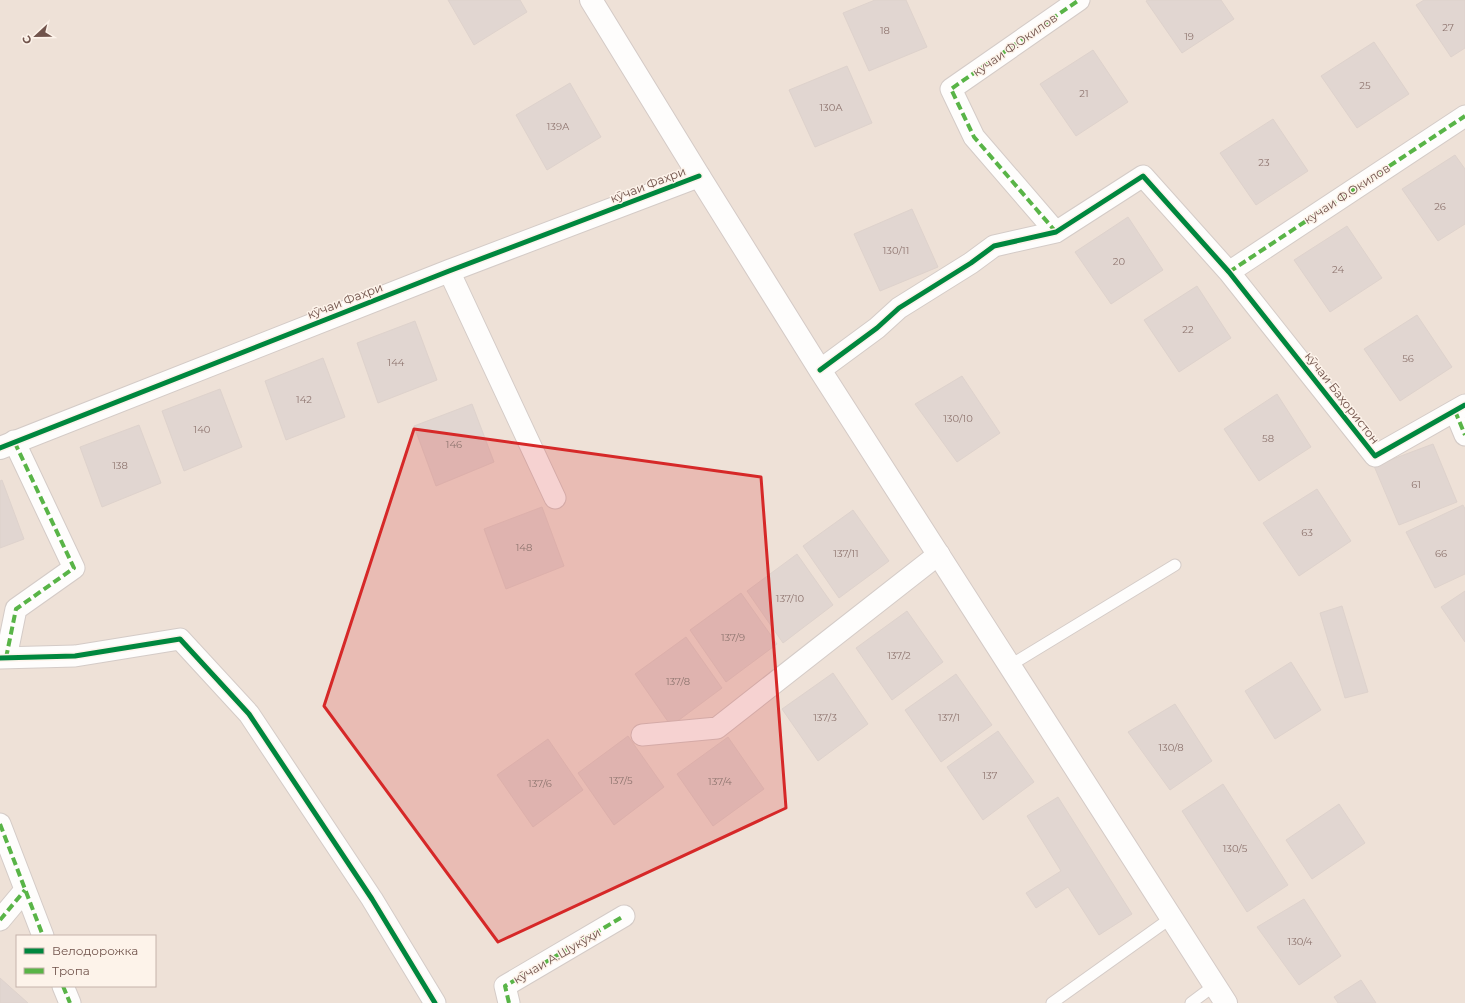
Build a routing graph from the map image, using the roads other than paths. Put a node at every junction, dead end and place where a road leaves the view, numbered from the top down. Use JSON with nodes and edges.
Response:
{"nodes":[{"id":1,"x":591,"y":0,"type":"edge"},
{"id":2,"x":1079,"y":0,"type":"edge"},
{"id":3,"x":1465,"y":116,"type":"edge"},
{"id":4,"x":699,"y":176,"type":"junction"},
{"id":5,"x":1056,"y":232,"type":"junction"},
{"id":6,"x":450,"y":271,"type":"junction"},
{"id":7,"x":1229,"y":272,"type":"junction"},
{"id":8,"x":820,"y":370,"type":"junction"},
{"id":9,"x":1460,"y":408,"type":"edge"},
{"id":10,"x":1465,"y":435,"type":"edge"},
{"id":11,"x":7,"y":444,"type":"edge"},
{"id":12,"x":554,"y":498,"type":"dead end"},
{"id":13,"x":939,"y":554,"type":"junction"},
{"id":14,"x":1175,"y":565,"type":"dead end"},
{"id":15,"x":3,"y":658,"type":"edge"},
{"id":16,"x":1009,"y":666,"type":"junction"},
{"id":17,"x":642,"y":735,"type":"dead end"},
{"id":18,"x":0,"y":824,"type":"edge"},
{"id":19,"x":25,"y":890,"type":"junction"},
{"id":20,"x":624,"y":916,"type":"dead end"},
{"id":21,"x":1171,"y":918,"type":"junction"},
{"id":22,"x":0,"y":920,"type":"edge"},
{"id":23,"x":43,"y":935,"type":"edge"},
{"id":24,"x":63,"y":987,"type":"edge"},
{"id":25,"x":1220,"y":994,"type":"edge"},
{"id":26,"x":70,"y":1003,"type":"edge"},
{"id":27,"x":435,"y":1003,"type":"edge"},
{"id":28,"x":509,"y":1003,"type":"edge"},
{"id":29,"x":1052,"y":1003,"type":"edge"},
{"id":30,"x":1191,"y":1003,"type":"edge"}],
"edges":[{"from":1,"to":4,"type":"main road"},
{"from":2,"to":5,"type":"street","name":"кучаи Ф.Окилов"},
{"from":3,"to":7,"type":"street","name":"кучаи Ф.Окилов"},
{"from":4,"to":6,"type":"main road","name":"кӯчаи Фахри"},
{"from":4,"to":8,"type":"main road"},
{"from":5,"to":7,"type":"street"},
{"from":5,"to":8,"type":"street"},
{"from":6,"to":11,"type":"main road","name":"кӯчаи Фахри"},
{"from":6,"to":12,"type":"street"},
{"from":7,"to":9,"type":"street","name":"кӯчаи Баҳористон"},
{"from":8,"to":13,"type":"main road"},
{"from":9,"to":10,"type":"street"},
{"from":11,"to":15,"type":"street"},
{"from":13,"to":16,"type":"main road"},
{"from":13,"to":17,"type":"street"},
{"from":14,"to":16,"type":"lane"},
{"from":15,"to":27,"type":"street"},
{"from":16,"to":21,"type":"main road"},
{"from":18,"to":19,"type":"street"},
{"from":19,"to":22,"type":"street"},
{"from":19,"to":23,"type":"street"},
{"from":20,"to":28,"type":"street","name":"кӯчаи А.Шукӯҳи"},
{"from":21,"to":25,"type":"main road"},
{"from":21,"to":29,"type":"lane"},
{"from":24,"to":26,"type":"street"},
{"from":25,"to":30,"type":"lane"}]}
